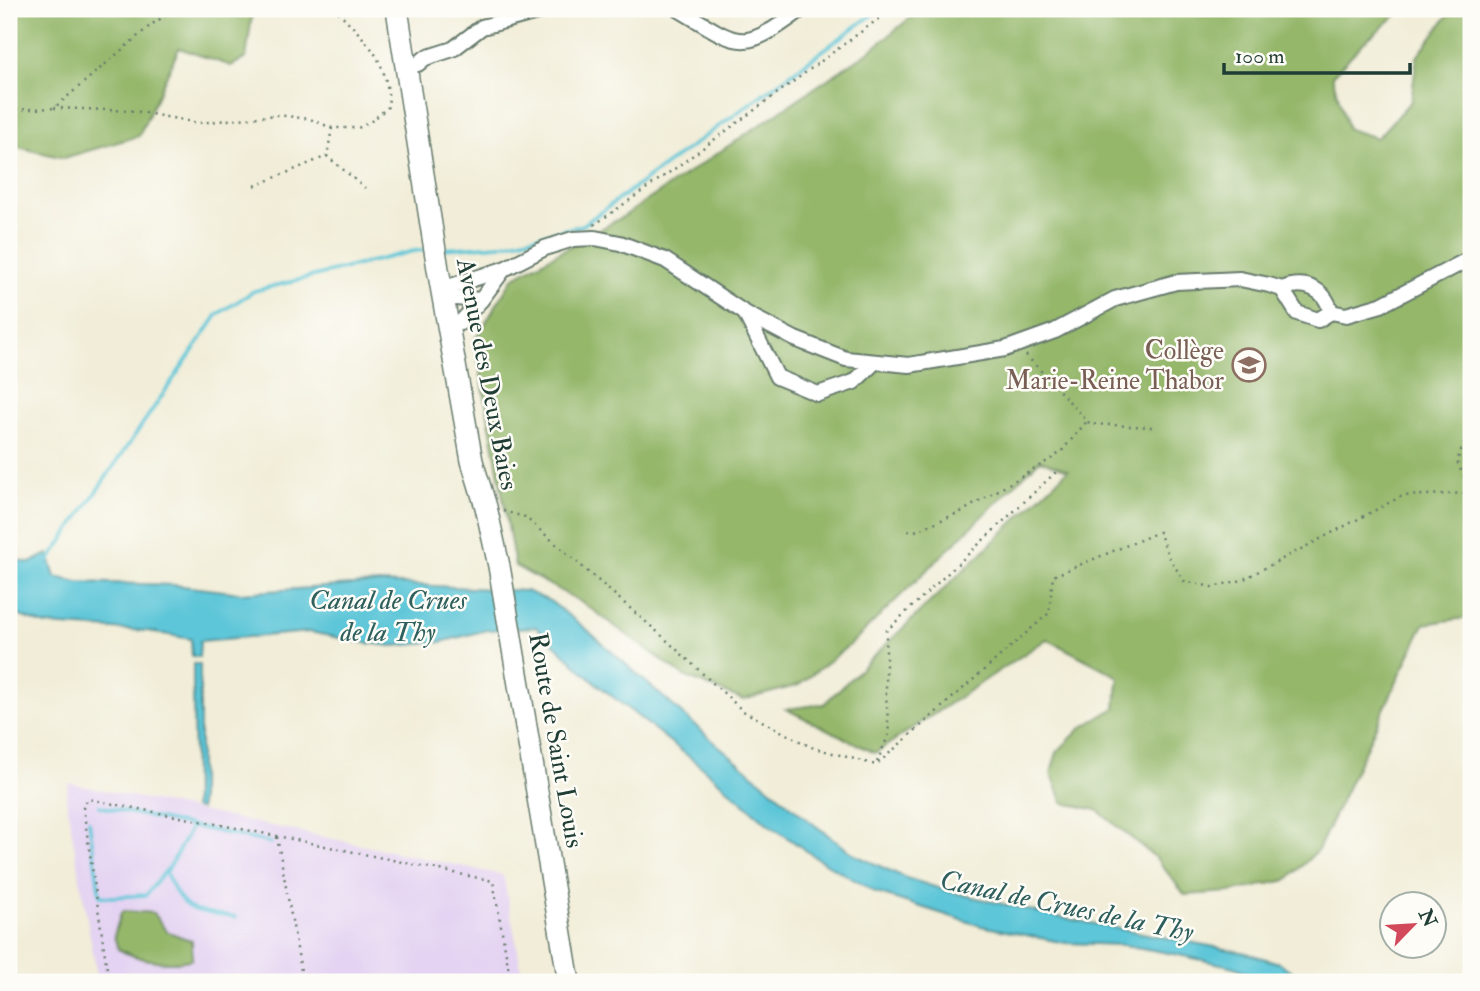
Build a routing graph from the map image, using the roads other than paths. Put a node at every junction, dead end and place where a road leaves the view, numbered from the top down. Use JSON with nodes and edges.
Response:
{"nodes":[{"id":1,"x":397,"y":9,"type":"edge"},
{"id":2,"x":408,"y":9,"type":"edge"},
{"id":3,"x":548,"y":9,"type":"edge"},
{"id":4,"x":678,"y":9,"type":"edge"},
{"id":5,"x":802,"y":9,"type":"edge"},
{"id":6,"x":418,"y":64,"type":"junction"},
{"id":7,"x":439,"y":235,"type":"junction"},
{"id":8,"x":1471,"y":258,"type":"edge"},
{"id":9,"x":504,"y":269,"type":"junction"},
{"id":10,"x":448,"y":282,"type":"junction"},
{"id":11,"x":1282,"y":289,"type":"junction"},
{"id":12,"x":481,"y":300,"type":"junction"},
{"id":13,"x":1331,"y":312,"type":"junction"},
{"id":14,"x":746,"y":313,"type":"junction"},
{"id":15,"x":460,"y":323,"type":"junction"},
{"id":16,"x":875,"y":362,"type":"junction"},
{"id":17,"x":486,"y":507,"type":"junction"},
{"id":18,"x":569,"y":982,"type":"edge"}],
"edges":[{"from":1,"to":7,"type":"main road","name":"Avenue des Deux Baies"},
{"from":2,"to":6,"type":"main road","name":"Avenue des Deux Baies"},
{"from":3,"to":6,"type":"street"},
{"from":4,"to":5,"type":"street"},
{"from":6,"to":7,"type":"main road","name":"Avenue des Deux Baies"},
{"from":7,"to":10,"type":"main road","name":"Avenue des Deux Baies"},
{"from":8,"to":13,"type":"street"},
{"from":9,"to":10,"type":"street"},
{"from":9,"to":12,"type":"street"},
{"from":9,"to":14,"type":"street"},
{"from":10,"to":12,"type":"street"},
{"from":10,"to":15,"type":"main road","name":"Avenue des Deux Baies"},
{"from":10,"to":17,"type":"main road","name":"Avenue des Deux Baies"},
{"from":11,"to":13,"type":"street"},
{"from":11,"to":13,"type":"street"},
{"from":11,"to":16,"type":"street"},
{"from":12,"to":15,"type":"street"},
{"from":14,"to":16,"type":"street"},
{"from":14,"to":16,"type":"street"},
{"from":15,"to":17,"type":"main road","name":"Avenue des Deux Baies"},
{"from":17,"to":18,"type":"main road","name":"Route de Saint Louis"}]}
